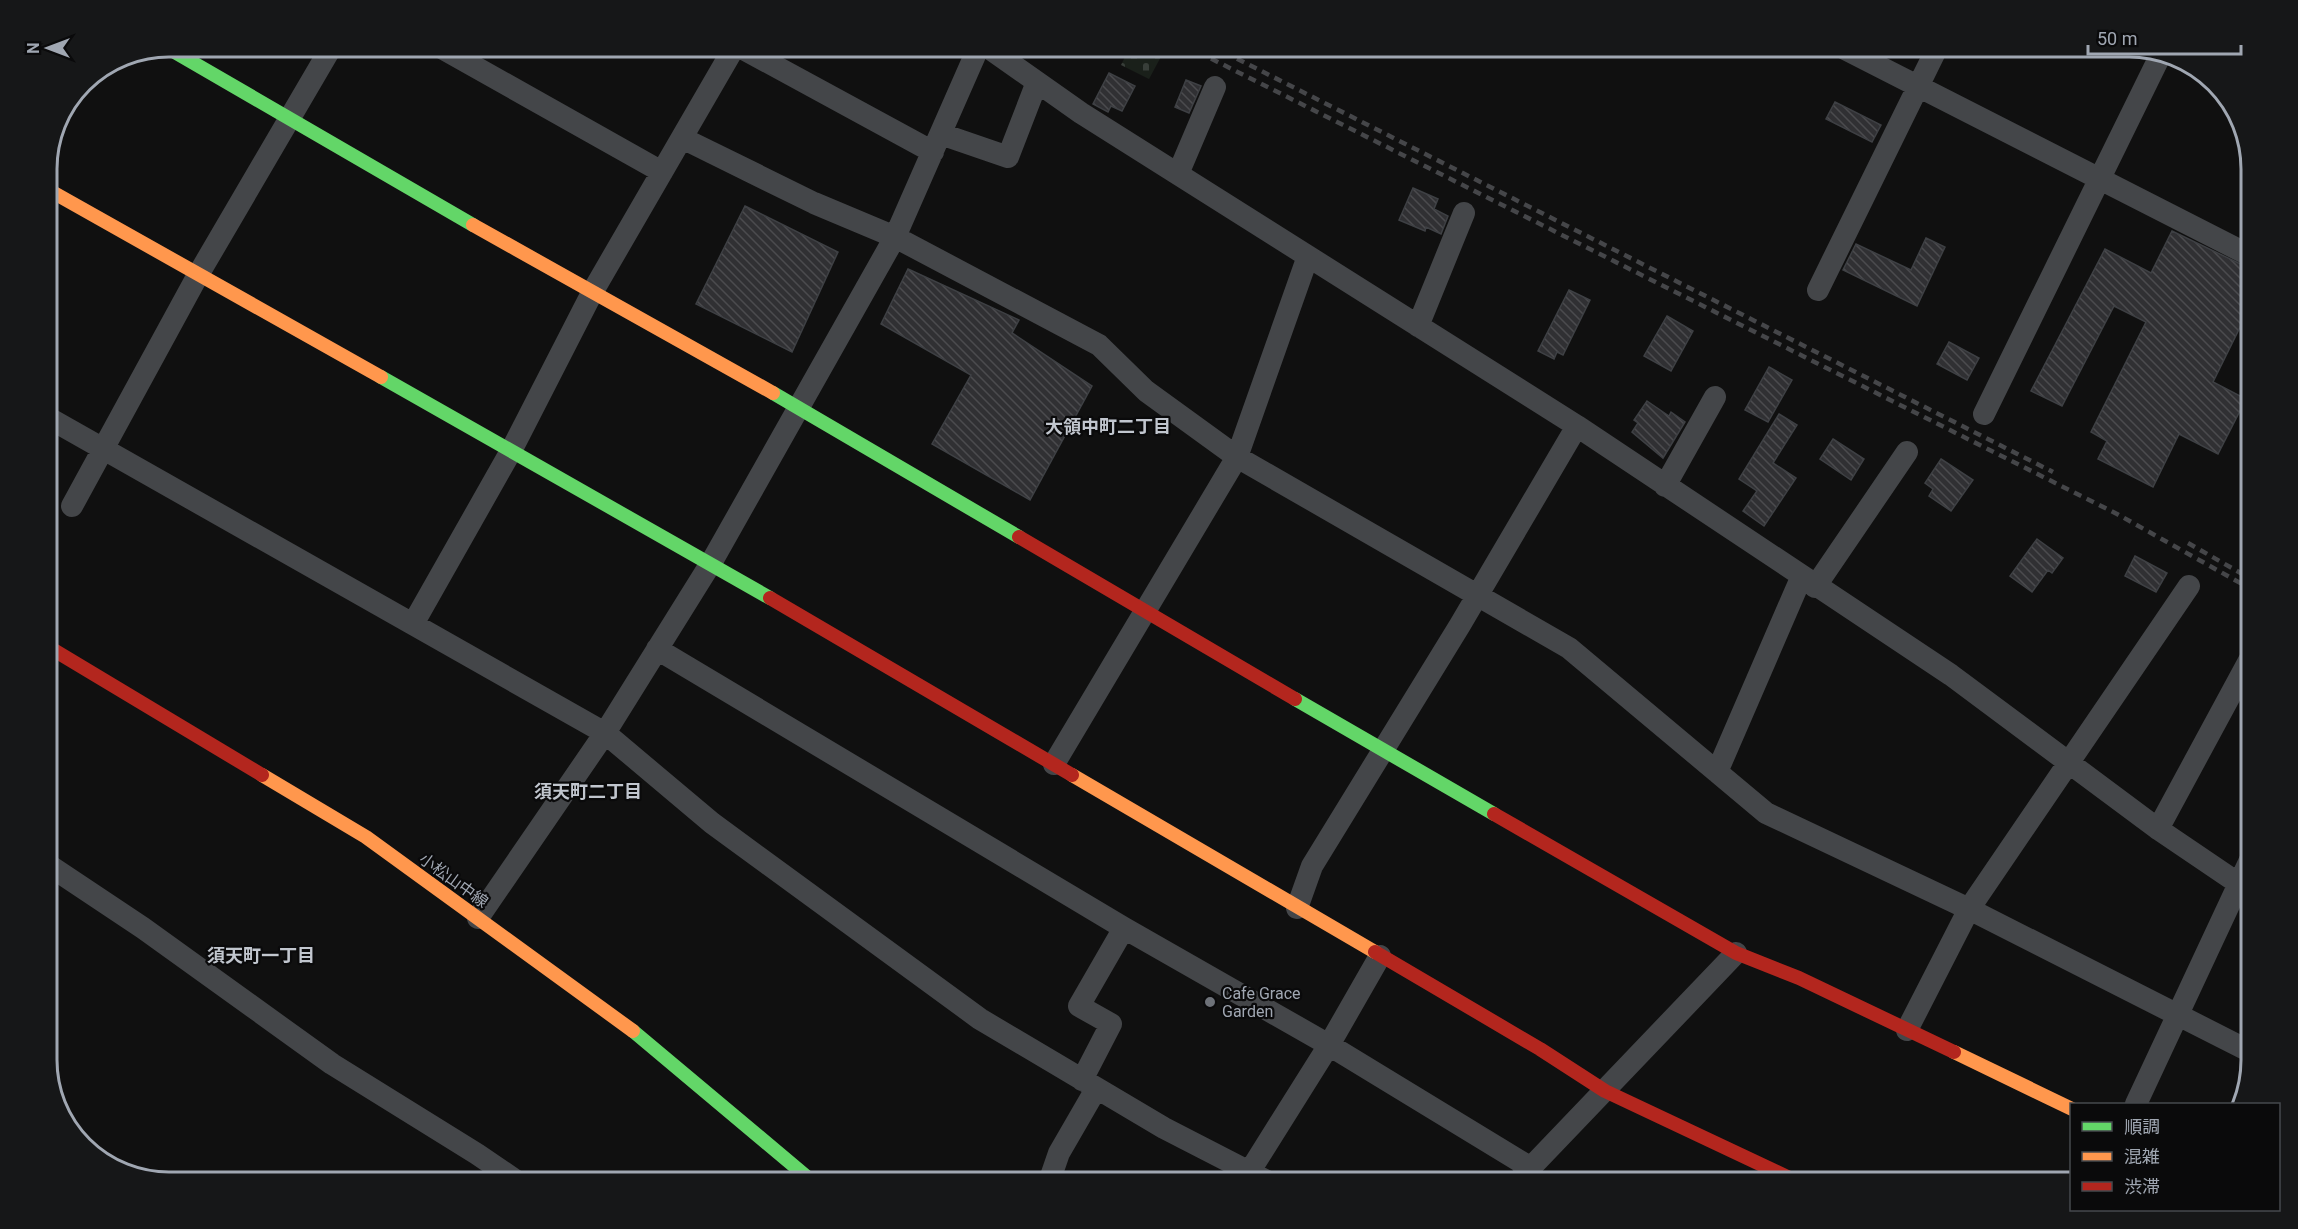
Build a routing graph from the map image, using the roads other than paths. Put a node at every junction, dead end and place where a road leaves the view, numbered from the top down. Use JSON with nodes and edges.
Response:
{"nodes":[{"id":1,"x":185,"y":57,"type":"edge"},
{"id":2,"x":326,"y":57,"type":"edge"},
{"id":3,"x":458,"y":57,"type":"edge"},
{"id":4,"x":730,"y":57,"type":"edge"},
{"id":5,"x":760,"y":57,"type":"edge"},
{"id":6,"x":974,"y":57,"type":"edge"},
{"id":7,"x":1002,"y":57,"type":"edge"},
{"id":8,"x":1860,"y":57,"type":"edge"},
{"id":9,"x":1933,"y":57,"type":"edge"},
{"id":10,"x":2158,"y":61,"type":"edge"},
{"id":11,"x":1037,"y":82,"type":"junction"},
{"id":12,"x":1215,"y":87,"type":"dead end"},
{"id":13,"x":1918,"y":87,"type":"junction"},
{"id":14,"x":290,"y":118,"type":"junction"},
{"id":15,"x":682,"y":138,"type":"junction"},
{"id":16,"x":937,"y":143,"type":"junction"},
{"id":17,"x":662,"y":172,"type":"junction"},
{"id":18,"x":1178,"y":174,"type":"junction"},
{"id":19,"x":2098,"y":178,"type":"junction"},
{"id":20,"x":57,"y":195,"type":"edge"},
{"id":21,"x":1464,"y":213,"type":"dead end"},
{"id":22,"x":895,"y":237,"type":"junction"},
{"id":23,"x":2241,"y":251,"type":"edge"},
{"id":24,"x":1308,"y":256,"type":"junction"},
{"id":25,"x":198,"y":275,"type":"junction"},
{"id":26,"x":1818,"y":290,"type":"dead end"},
{"id":27,"x":593,"y":291,"type":"junction"},
{"id":28,"x":1418,"y":326,"type":"junction"},
{"id":29,"x":1715,"y":397,"type":"dead end"},
{"id":30,"x":797,"y":406,"type":"junction"},
{"id":31,"x":1984,"y":414,"type":"dead end"},
{"id":32,"x":57,"y":423,"type":"edge"},
{"id":33,"x":1577,"y":426,"type":"junction"},
{"id":34,"x":104,"y":449,"type":"junction"},
{"id":35,"x":511,"y":451,"type":"junction"},
{"id":36,"x":1907,"y":452,"type":"dead end"},
{"id":37,"x":1237,"y":457,"type":"junction"},
{"id":38,"x":1665,"y":486,"type":"junction"},
{"id":39,"x":72,"y":506,"type":"dead end"},
{"id":40,"x":711,"y":563,"type":"junction"},
{"id":41,"x":1808,"y":582,"type":"junction"},
{"id":42,"x":2189,"y":586,"type":"dead end"},
{"id":43,"x":1477,"y":595,"type":"junction"},
{"id":44,"x":1146,"y":613,"type":"junction"},
{"id":45,"x":413,"y":624,"type":"junction"},
{"id":46,"x":657,"y":649,"type":"junction"},
{"id":47,"x":57,"y":652,"type":"edge"},
{"id":48,"x":2241,"y":675,"type":"edge"},
{"id":49,"x":605,"y":733,"type":"junction"},
{"id":50,"x":1383,"y":750,"type":"junction"},
{"id":51,"x":2067,"y":763,"type":"junction"},
{"id":52,"x":1054,"y":764,"type":"junction"},
{"id":53,"x":1717,"y":772,"type":"junction"},
{"id":54,"x":2158,"y":829,"type":"junction"},
{"id":55,"x":57,"y":871,"type":"edge"},
{"id":56,"x":2241,"y":885,"type":"edge"},
{"id":57,"x":2241,"y":896,"type":"edge"},
{"id":58,"x":1297,"y":908,"type":"junction"},
{"id":59,"x":1969,"y":909,"type":"junction"},
{"id":60,"x":478,"y":918,"type":"junction"},
{"id":61,"x":1124,"y":928,"type":"junction"},
{"id":62,"x":1736,"y":953,"type":"junction"},
{"id":63,"x":1380,"y":956,"type":"junction"},
{"id":64,"x":2178,"y":1016,"type":"junction"},
{"id":65,"x":1907,"y":1030,"type":"junction"},
{"id":66,"x":1329,"y":1045,"type":"junction"},
{"id":67,"x":2241,"y":1047,"type":"edge"},
{"id":68,"x":1089,"y":1084,"type":"junction"},
{"id":69,"x":1605,"y":1090,"type":"junction"},
{"id":70,"x":2136,"y":1103,"type":"edge"},
{"id":71,"x":2070,"y":1108,"type":"edge"},
{"id":72,"x":503,"y":1172,"type":"edge"},
{"id":73,"x":801,"y":1172,"type":"edge"},
{"id":74,"x":1052,"y":1172,"type":"edge"},
{"id":75,"x":1238,"y":1172,"type":"edge"},
{"id":76,"x":1249,"y":1172,"type":"edge"},
{"id":77,"x":1520,"y":1172,"type":"edge"},
{"id":78,"x":1527,"y":1172,"type":"edge"},
{"id":79,"x":1777,"y":1172,"type":"edge"}],
"edges":[{"from":1,"to":14,"type":"street"},
{"from":2,"to":14,"type":"street"},
{"from":3,"to":17,"type":"street"},
{"from":4,"to":15,"type":"street"},
{"from":5,"to":16,"type":"street"},
{"from":6,"to":16,"type":"street"},
{"from":7,"to":11,"type":"street"},
{"from":8,"to":13,"type":"street"},
{"from":9,"to":13,"type":"street"},
{"from":10,"to":19,"type":"street"},
{"from":11,"to":16,"type":"street"},
{"from":11,"to":18,"type":"street"},
{"from":12,"to":18,"type":"street"},
{"from":13,"to":19,"type":"street"},
{"from":13,"to":26,"type":"street"},
{"from":14,"to":25,"type":"street"},
{"from":14,"to":27,"type":"street"},
{"from":15,"to":17,"type":"street"},
{"from":15,"to":22,"type":"street"},
{"from":16,"to":22,"type":"street"},
{"from":17,"to":27,"type":"street"},
{"from":18,"to":24,"type":"street"},
{"from":19,"to":23,"type":"street"},
{"from":19,"to":31,"type":"street"},
{"from":20,"to":25,"type":"street"},
{"from":21,"to":28,"type":"street"},
{"from":22,"to":30,"type":"street"},
{"from":22,"to":37,"type":"street"},
{"from":24,"to":28,"type":"street"},
{"from":24,"to":37,"type":"street"},
{"from":25,"to":34,"type":"street"},
{"from":25,"to":35,"type":"street"},
{"from":27,"to":30,"type":"street"},
{"from":27,"to":35,"type":"street"},
{"from":28,"to":33,"type":"street"},
{"from":29,"to":38,"type":"street"},
{"from":30,"to":40,"type":"street"},
{"from":30,"to":44,"type":"street"},
{"from":32,"to":34,"type":"street"},
{"from":33,"to":38,"type":"street"},
{"from":33,"to":43,"type":"street"},
{"from":34,"to":39,"type":"street"},
{"from":34,"to":45,"type":"street"},
{"from":35,"to":40,"type":"street"},
{"from":35,"to":45,"type":"street"},
{"from":36,"to":41,"type":"street"},
{"from":37,"to":43,"type":"street"},
{"from":37,"to":44,"type":"street"},
{"from":38,"to":41,"type":"street"},
{"from":40,"to":46,"type":"street"},
{"from":40,"to":52,"type":"street"},
{"from":41,"to":51,"type":"street"},
{"from":41,"to":53,"type":"street"},
{"from":42,"to":51,"type":"street"},
{"from":43,"to":50,"type":"street"},
{"from":43,"to":53,"type":"street"},
{"from":44,"to":50,"type":"street"},
{"from":44,"to":52,"type":"street"},
{"from":45,"to":49,"type":"street"},
{"from":46,"to":49,"type":"street"},
{"from":46,"to":61,"type":"street"},
{"from":47,"to":60,"type":"street","name":"小松山中線"},
{"from":48,"to":54,"type":"street"},
{"from":49,"to":60,"type":"street"},
{"from":49,"to":68,"type":"street"},
{"from":50,"to":58,"type":"street"},
{"from":50,"to":62,"type":"street"},
{"from":51,"to":54,"type":"street"},
{"from":51,"to":59,"type":"street"},
{"from":52,"to":58,"type":"street"},
{"from":53,"to":59,"type":"street"},
{"from":54,"to":56,"type":"street"},
{"from":55,"to":72,"type":"street"},
{"from":57,"to":64,"type":"street"},
{"from":58,"to":63,"type":"street"},
{"from":59,"to":64,"type":"street"},
{"from":59,"to":65,"type":"street"},
{"from":60,"to":73,"type":"street","name":"小松山中線"},
{"from":61,"to":66,"type":"street"},
{"from":61,"to":68,"type":"street"},
{"from":62,"to":65,"type":"street"},
{"from":62,"to":69,"type":"street"},
{"from":63,"to":66,"type":"street"},
{"from":63,"to":69,"type":"street"},
{"from":64,"to":67,"type":"street"},
{"from":64,"to":70,"type":"street"},
{"from":65,"to":71,"type":"street"},
{"from":66,"to":76,"type":"street"},
{"from":66,"to":77,"type":"street"},
{"from":68,"to":74,"type":"street"},
{"from":68,"to":75,"type":"street"},
{"from":69,"to":78,"type":"street"},
{"from":69,"to":79,"type":"street"}]}
